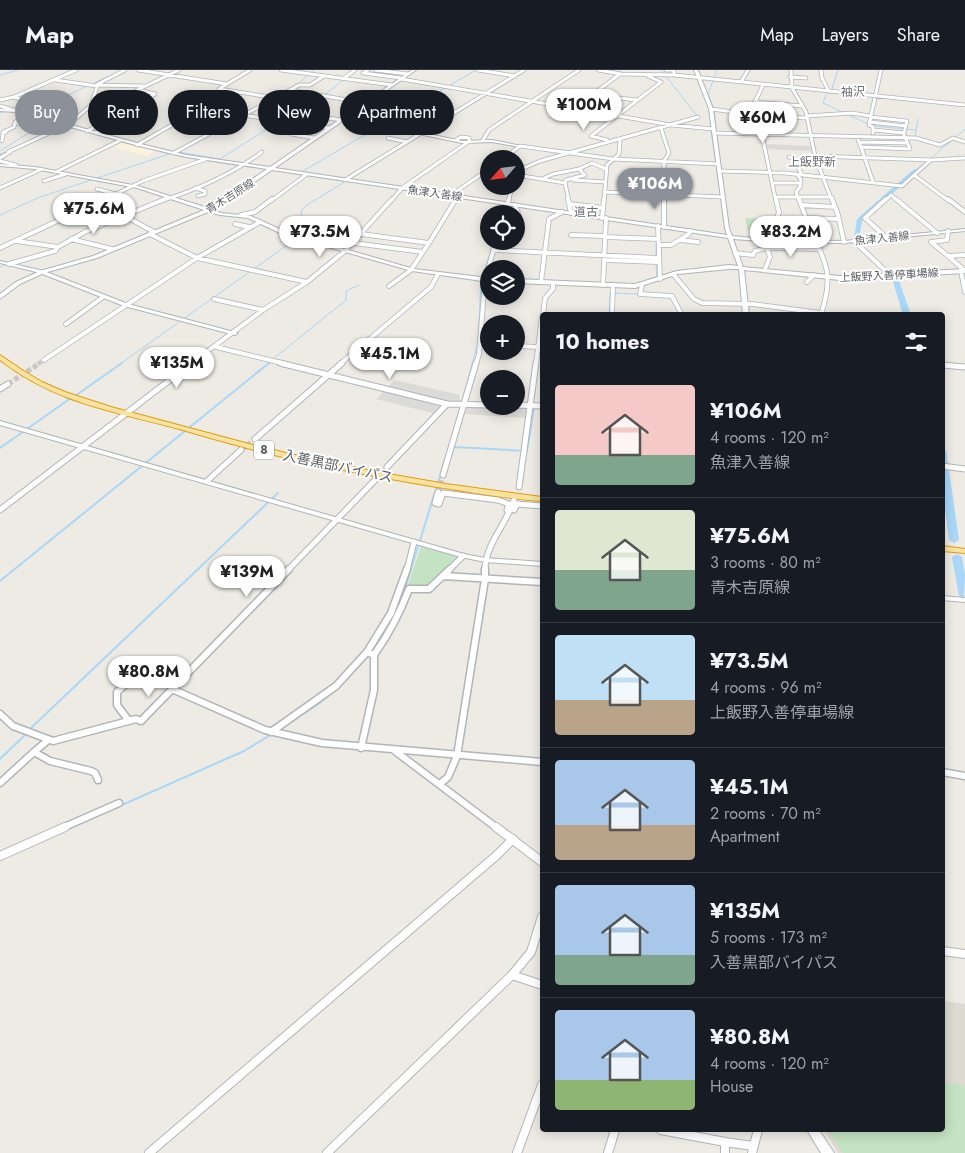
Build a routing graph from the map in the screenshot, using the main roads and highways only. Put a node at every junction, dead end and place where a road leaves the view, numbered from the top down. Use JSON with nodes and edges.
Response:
{"nodes":[{"id":1,"x":414,"y":70,"type":"edge"},
{"id":2,"x":696,"y":70,"type":"edge"},
{"id":3,"x":0,"y":110,"type":"edge"},
{"id":4,"x":0,"y":161,"type":"edge"},
{"id":5,"x":271,"y":169,"type":"junction"},
{"id":6,"x":210,"y":210,"type":"junction"},
{"id":7,"x":965,"y":230,"type":"edge"},
{"id":8,"x":729,"y":236,"type":"junction"},
{"id":9,"x":741,"y":267,"type":"junction"},
{"id":10,"x":964,"y":271,"type":"edge"},
{"id":11,"x":480,"y":279,"type":"edge"},
{"id":12,"x":525,"y":281,"type":"edge"},
{"id":13,"x":0,"y":297,"type":"edge"},
{"id":14,"x":746,"y":312,"type":"edge"},
{"id":15,"x":0,"y":357,"type":"edge"},
{"id":16,"x":540,"y":499,"type":"edge"},
{"id":17,"x":945,"y":548,"type":"edge"},
{"id":18,"x":965,"y":551,"type":"edge"},
{"id":19,"x":814,"y":1132,"type":"edge"},
{"id":20,"x":828,"y":1153,"type":"edge"}],
"edges":[{"from":1,"to":5,"type":"main road","name":"青木吉原線"},
{"from":2,"to":8,"type":"main road"},
{"from":3,"to":5,"type":"main road","name":"魚津入善線"},
{"from":4,"to":6,"type":"main road"},
{"from":5,"to":6,"type":"main road","name":"青木吉原線"},
{"from":5,"to":8,"type":"main road","name":"魚津入善線"},
{"from":6,"to":11,"type":"main road"},
{"from":6,"to":13,"type":"main road","name":"青木吉原線"},
{"from":7,"to":8,"type":"main road","name":"魚津入善線"},
{"from":8,"to":9,"type":"main road"},
{"from":9,"to":10,"type":"main road","name":"上飯野入善停車場線"},
{"from":9,"to":12,"type":"main road","name":"上飯野入善停車場線"},
{"from":9,"to":14,"type":"main road"},
{"from":15,"to":16,"type":"highway","name":"入善黒部バイパス","number":"8"},
{"from":17,"to":18,"type":"highway"},
{"from":19,"to":20,"type":"main road"}]}
